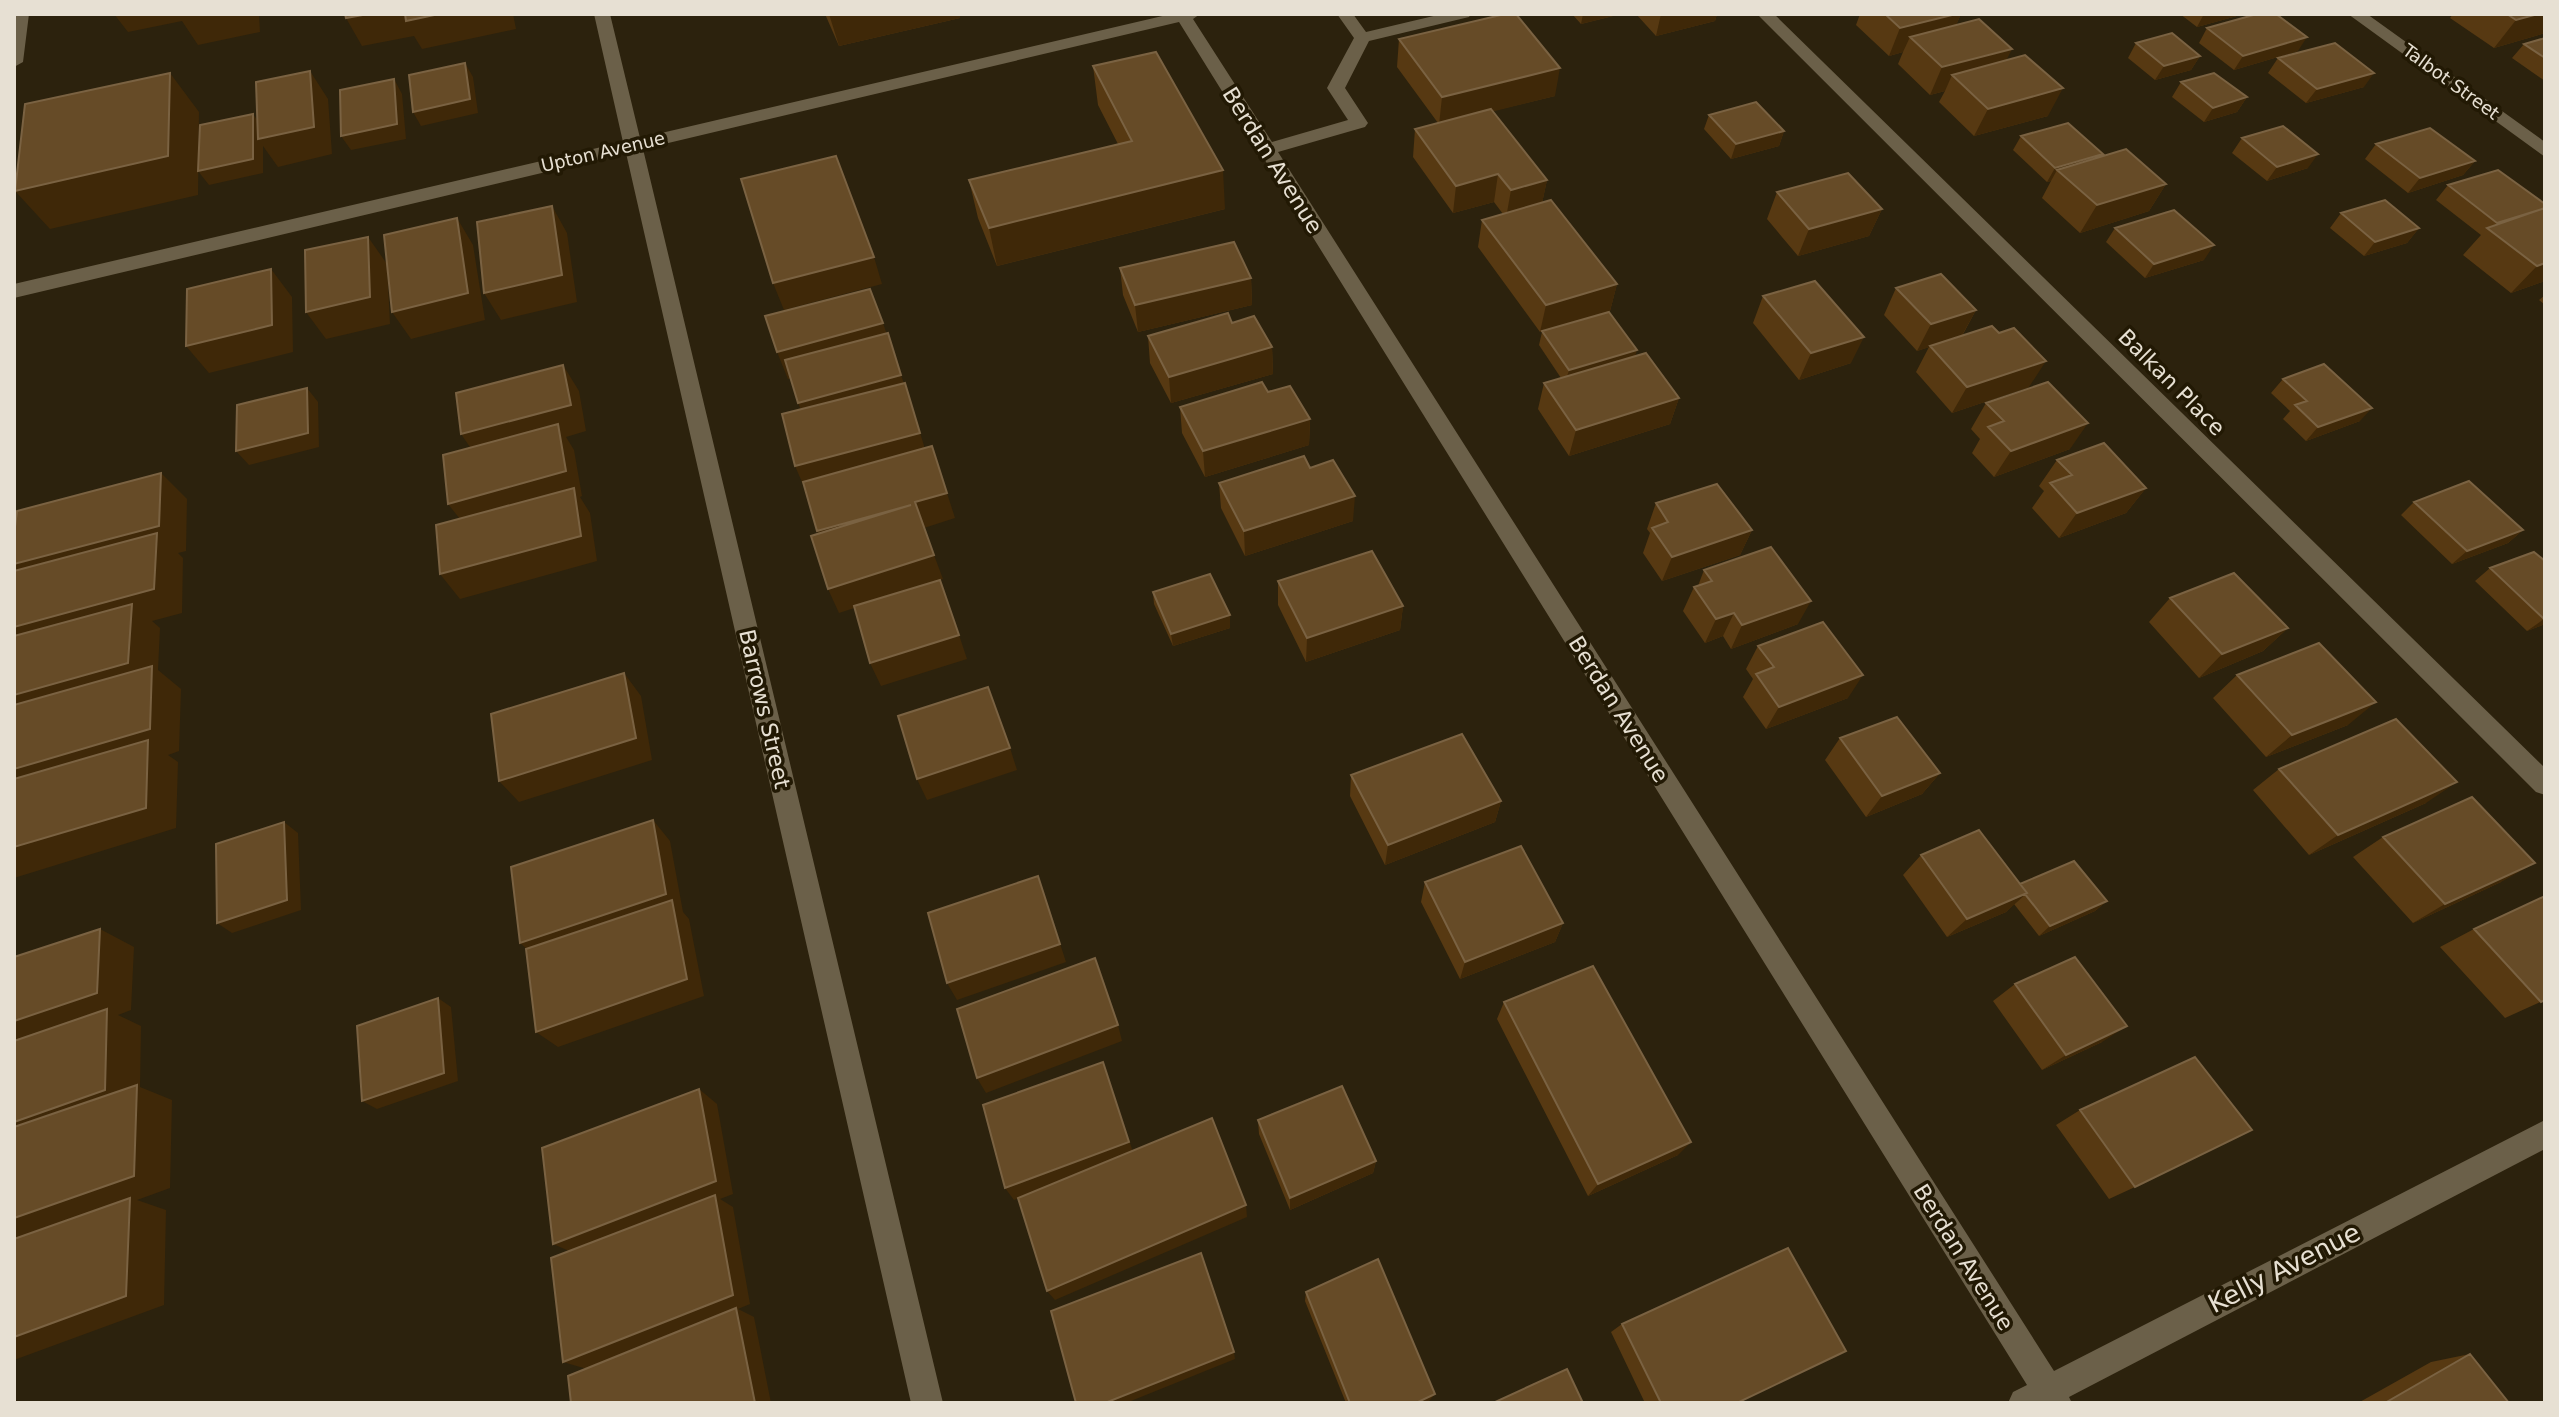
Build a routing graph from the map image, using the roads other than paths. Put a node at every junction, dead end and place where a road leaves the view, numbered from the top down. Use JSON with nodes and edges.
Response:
{"nodes":[{"id":1,"x":21,"y":14,"type":"edge"},
{"id":2,"x":602,"y":14,"type":"edge"},
{"id":3,"x":1345,"y":14,"type":"edge"},
{"id":4,"x":1463,"y":14,"type":"edge"},
{"id":5,"x":1765,"y":14,"type":"edge"},
{"id":6,"x":2356,"y":14,"type":"edge"},
{"id":7,"x":1186,"y":15,"type":"edge"},
{"id":8,"x":1362,"y":38,"type":"junction"},
{"id":9,"x":14,"y":62,"type":"edge"},
{"id":10,"x":633,"y":145,"type":"junction"},
{"id":11,"x":1266,"y":149,"type":"junction"},
{"id":12,"x":2545,"y":151,"type":"edge"},
{"id":13,"x":14,"y":291,"type":"edge"},
{"id":14,"x":2545,"y":784,"type":"edge"},
{"id":15,"x":2545,"y":1134,"type":"edge"},
{"id":16,"x":2042,"y":1399,"type":"edge"},
{"id":17,"x":927,"y":1403,"type":"edge"}],
"edges":[{"from":1,"to":9,"type":"street"},
{"from":2,"to":10,"type":"street","name":"Barrows Street"},
{"from":3,"to":8,"type":"street"},
{"from":4,"to":8,"type":"street"},
{"from":5,"to":14,"type":"street","name":"Balkan Place"},
{"from":6,"to":12,"type":"street","name":"Talbot Street"},
{"from":7,"to":10,"type":"street","name":"Upton Avenue"},
{"from":7,"to":11,"type":"street","name":"Berdan Avenue"},
{"from":8,"to":11,"type":"street"},
{"from":10,"to":13,"type":"street","name":"Upton Avenue"},
{"from":10,"to":17,"type":"street","name":"Barrows Street"},
{"from":11,"to":16,"type":"street","name":"Berdan Avenue"},
{"from":15,"to":16,"type":"street","name":"Kelly Avenue"}]}
